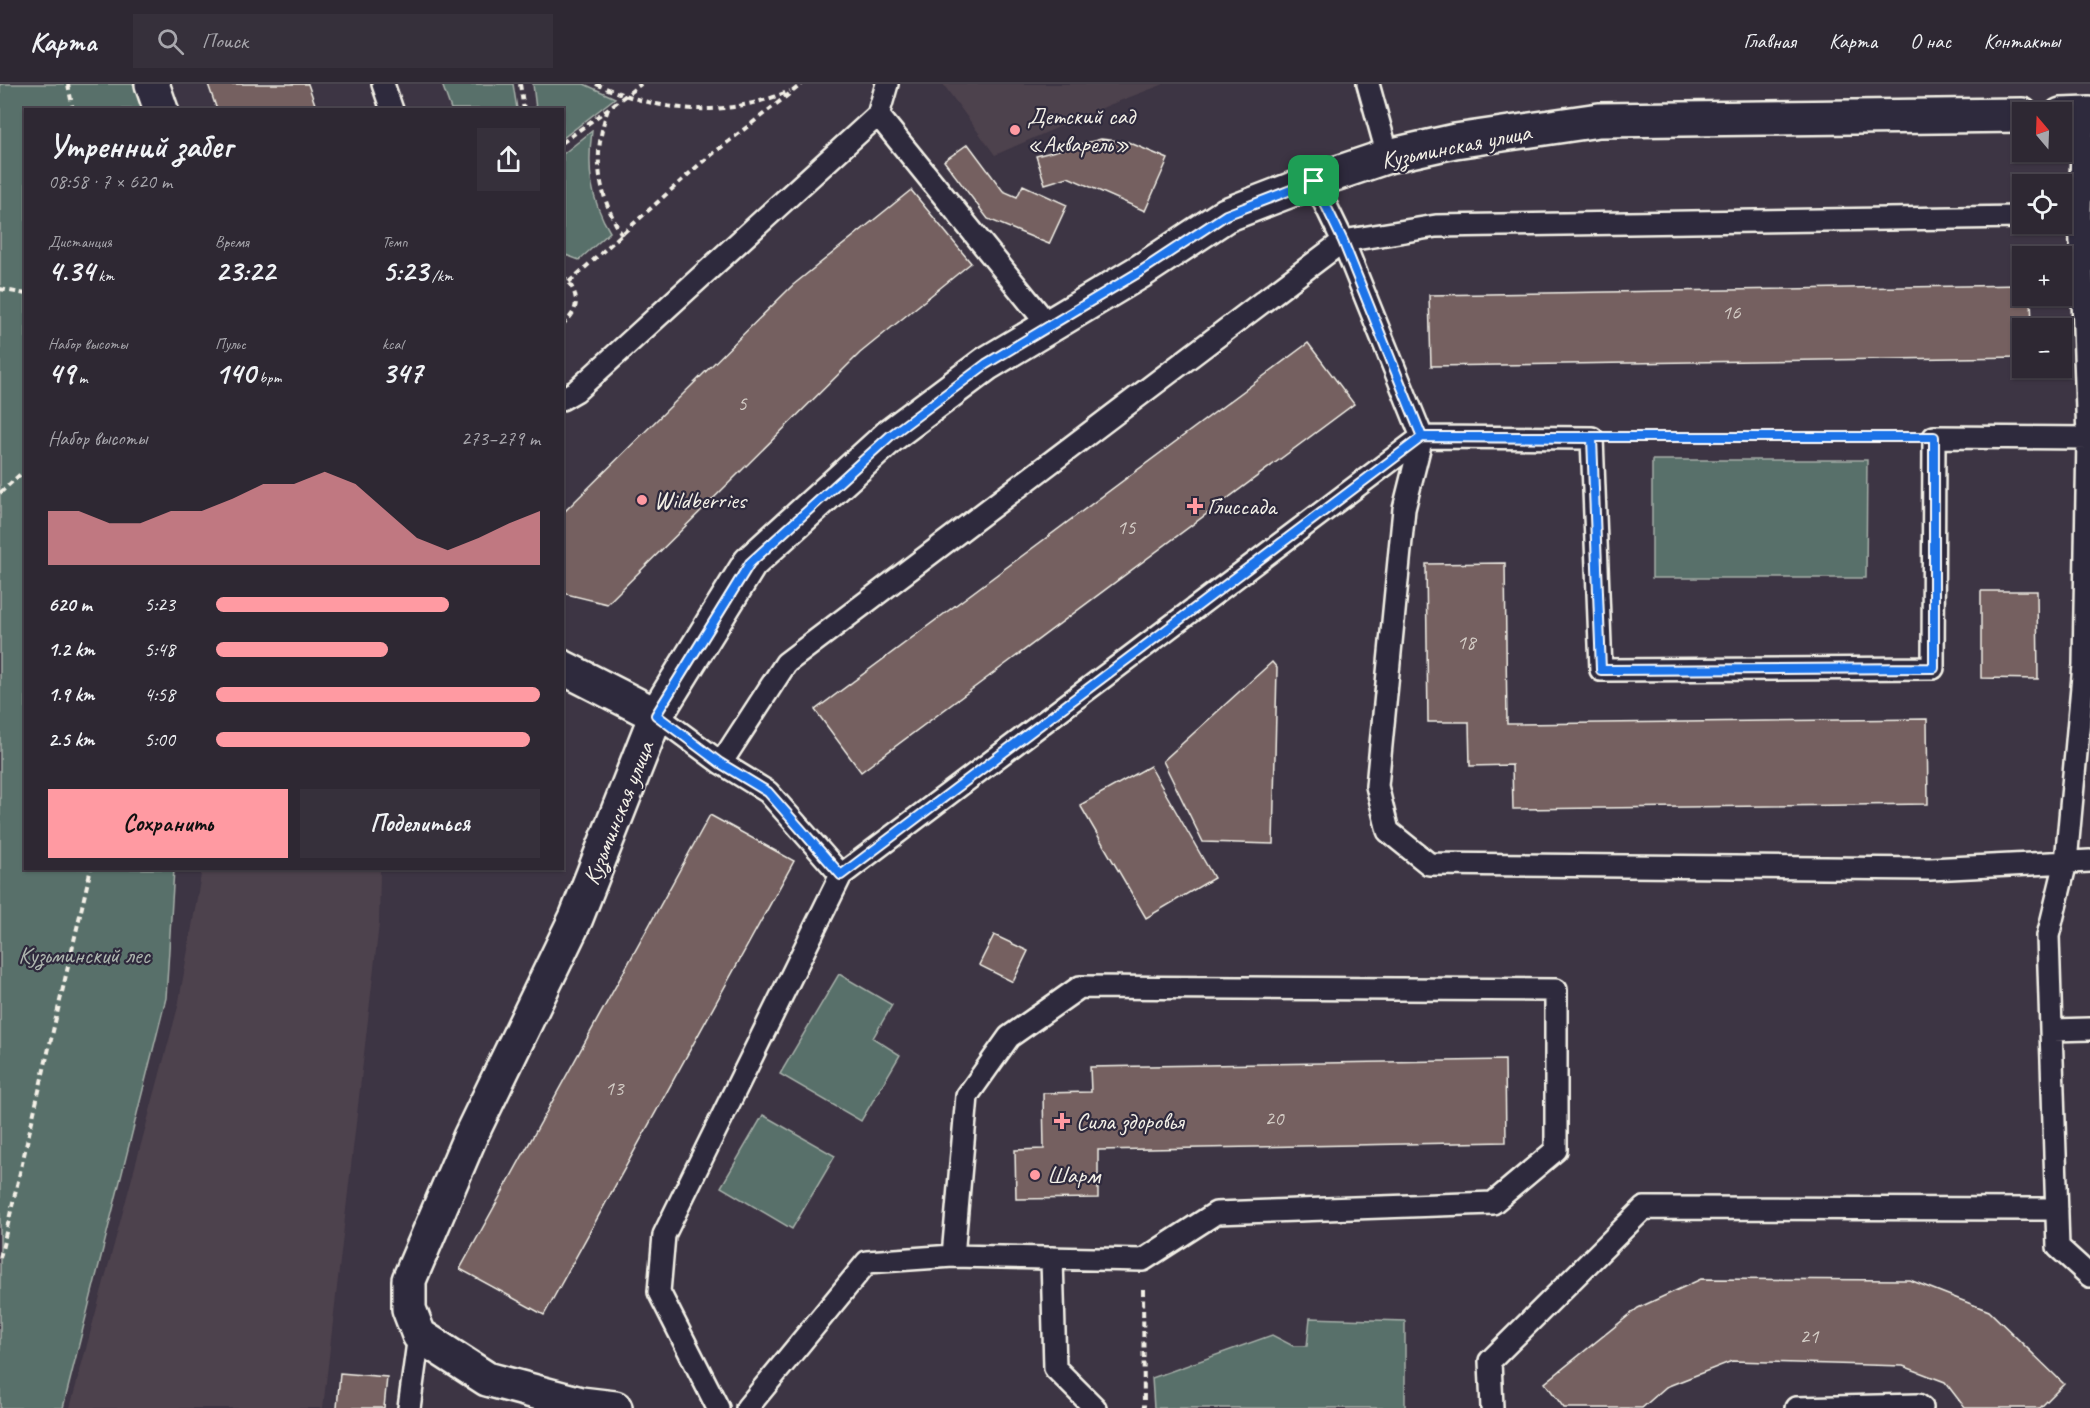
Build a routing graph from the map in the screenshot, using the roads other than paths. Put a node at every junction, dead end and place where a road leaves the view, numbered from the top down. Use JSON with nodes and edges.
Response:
{"nodes":[{"id":1,"x":152,"y":84,"type":"edge"},
{"id":2,"x":383,"y":84,"type":"edge"},
{"id":3,"x":887,"y":84,"type":"edge"},
{"id":4,"x":1368,"y":84,"type":"edge"},
{"id":5,"x":160,"y":108,"type":"edge"},
{"id":6,"x":391,"y":108,"type":"edge"},
{"id":7,"x":2078,"y":114,"type":"edge"},
{"id":8,"x":878,"y":115,"type":"junction"},
{"id":9,"x":2012,"y":115,"type":"edge"},
{"id":10,"x":1388,"y":156,"type":"junction"},
{"id":11,"x":1314,"y":181,"type":"junction"},
{"id":12,"x":2077,"y":216,"type":"edge"},
{"id":13,"x":2012,"y":217,"type":"edge"},
{"id":14,"x":1343,"y":241,"type":"junction"},
{"id":15,"x":1048,"y":325,"type":"junction"},
{"id":16,"x":564,"y":398,"type":"edge"},
{"id":17,"x":1422,"y":437,"type":"junction"},
{"id":18,"x":2089,"y":438,"type":"edge"},
{"id":19,"x":2087,"y":665,"type":"edge"},
{"id":20,"x":564,"y":668,"type":"edge"},
{"id":21,"x":656,"y":715,"type":"junction"},
{"id":22,"x":720,"y":763,"type":"junction"},
{"id":23,"x":2090,"y":861,"type":"edge"},
{"id":24,"x":2066,"y":862,"type":"junction"},
{"id":25,"x":841,"y":875,"type":"junction"},
{"id":26,"x":2090,"y":1029,"type":"edge"},
{"id":27,"x":2053,"y":1030,"type":"junction"},
{"id":28,"x":2057,"y":1209,"type":"junction"},
{"id":29,"x":953,"y":1256,"type":"junction"},
{"id":30,"x":1052,"y":1258,"type":"junction"},
{"id":31,"x":2090,"y":1276,"type":"edge"},
{"id":32,"x":419,"y":1335,"type":"junction"},
{"id":33,"x":409,"y":1408,"type":"edge"},
{"id":34,"x":615,"y":1408,"type":"edge"},
{"id":35,"x":718,"y":1408,"type":"edge"},
{"id":36,"x":747,"y":1408,"type":"edge"},
{"id":37,"x":1095,"y":1408,"type":"edge"},
{"id":38,"x":1491,"y":1408,"type":"edge"},
{"id":39,"x":1796,"y":1408,"type":"edge"},
{"id":40,"x":1922,"y":1408,"type":"edge"}],
"edges":[{"from":1,"to":5,"type":"street"},
{"from":2,"to":6,"type":"lane"},
{"from":3,"to":8,"type":"lane"},
{"from":4,"to":10,"type":"lane"},
{"from":7,"to":12,"type":"lane"},
{"from":8,"to":15,"type":"lane"},
{"from":8,"to":16,"type":"lane"},
{"from":9,"to":10,"type":"street","name":"Кузьминская улица"},
{"from":10,"to":11,"type":"street","name":"Кузьминская улица"},
{"from":11,"to":14,"type":"lane"},
{"from":11,"to":15,"type":"street","name":"Кузьминская улица"},
{"from":12,"to":18,"type":"lane"},
{"from":13,"to":14,"type":"lane"},
{"from":14,"to":17,"type":"lane"},
{"from":14,"to":22,"type":"lane"},
{"from":15,"to":21,"type":"street","name":"Кузьминская улица"},
{"from":17,"to":18,"type":"lane"},
{"from":17,"to":24,"type":"lane"},
{"from":17,"to":25,"type":"lane"},
{"from":18,"to":19,"type":"lane"},
{"from":19,"to":24,"type":"lane"},
{"from":20,"to":21,"type":"street"},
{"from":21,"to":22,"type":"lane"},
{"from":21,"to":32,"type":"street","name":"Кузьминская улица"},
{"from":22,"to":25,"type":"lane"},
{"from":23,"to":24,"type":"lane"},
{"from":24,"to":27,"type":"lane"},
{"from":25,"to":35,"type":"lane"},
{"from":26,"to":27,"type":"lane"},
{"from":27,"to":28,"type":"lane"},
{"from":28,"to":31,"type":"lane"},
{"from":28,"to":38,"type":"lane"},
{"from":29,"to":30,"type":"lane"},
{"from":29,"to":30,"type":"lane"},
{"from":29,"to":36,"type":"lane"},
{"from":30,"to":37,"type":"lane"},
{"from":32,"to":33,"type":"lane"},
{"from":32,"to":34,"type":"street"},
{"from":39,"to":40,"type":"lane"}]}
